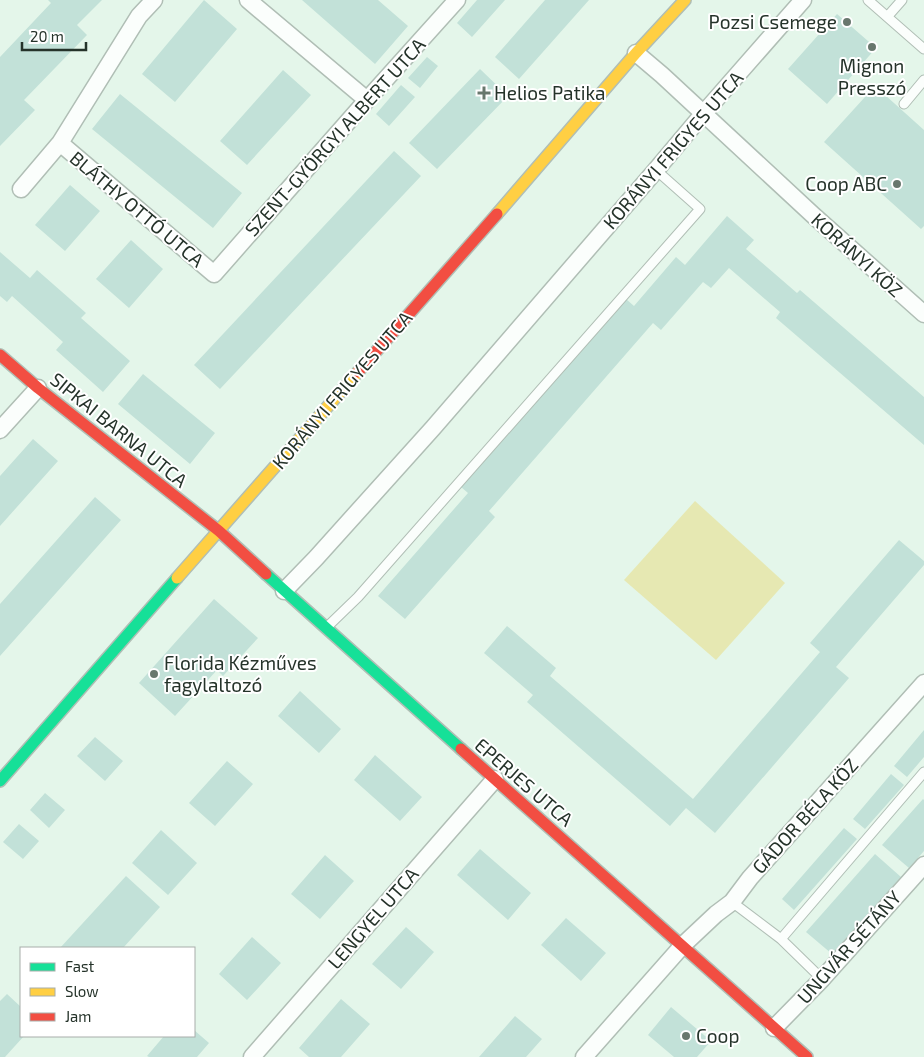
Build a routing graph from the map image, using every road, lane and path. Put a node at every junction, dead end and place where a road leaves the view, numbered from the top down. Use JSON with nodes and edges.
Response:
{"nodes":[{"id":1,"x":154,"y":0,"type":"edge"},
{"id":2,"x":248,"y":0,"type":"edge"},
{"id":3,"x":457,"y":0,"type":"edge"},
{"id":4,"x":685,"y":0,"type":"edge"},
{"id":5,"x":804,"y":0,"type":"edge"},
{"id":6,"x":868,"y":0,"type":"edge"},
{"id":7,"x":902,"y":0,"type":"edge"},
{"id":8,"x":887,"y":17,"type":"junction"},
{"id":9,"x":924,"y":49,"type":"edge"},
{"id":10,"x":636,"y":53,"type":"junction"},
{"id":11,"x":924,"y":80,"type":"edge"},
{"id":12,"x":367,"y":100,"type":"junction"},
{"id":13,"x":904,"y":104,"type":"dead end"},
{"id":14,"x":703,"y":114,"type":"junction"},
{"id":15,"x":60,"y":143,"type":"junction"},
{"id":16,"x":656,"y":170,"type":"junction"},
{"id":17,"x":21,"y":189,"type":"dead end"},
{"id":18,"x":214,"y":274,"type":"joint"},
{"id":19,"x":924,"y":314,"type":"edge"},
{"id":20,"x":0,"y":355,"type":"edge"},
{"id":21,"x":38,"y":388,"type":"junction"},
{"id":22,"x":0,"y":430,"type":"edge"},
{"id":23,"x":219,"y":531,"type":"junction"},
{"id":24,"x":284,"y":591,"type":"junction"},
{"id":25,"x":326,"y":629,"type":"junction"},
{"id":26,"x":924,"y":683,"type":"edge"},
{"id":27,"x":924,"y":772,"type":"edge"},
{"id":28,"x":495,"y":779,"type":"junction"},
{"id":29,"x":0,"y":781,"type":"edge"},
{"id":30,"x":924,"y":865,"type":"edge"},
{"id":31,"x":732,"y":902,"type":"junction"},
{"id":32,"x":781,"y":939,"type":"junction"},
{"id":33,"x":683,"y":945,"type":"junction"},
{"id":34,"x":822,"y":979,"type":"junction"},
{"id":35,"x":774,"y":1028,"type":"junction"},
{"id":36,"x":252,"y":1057,"type":"edge"},
{"id":37,"x":584,"y":1057,"type":"edge"},
{"id":38,"x":807,"y":1057,"type":"edge"}],
"edges":[{"from":1,"to":15,"type":"street"},
{"from":2,"to":12,"type":"street"},
{"from":3,"to":12,"type":"street","name":"SZENT-GYÖRGYI ALBERT UTCA"},
{"from":4,"to":10,"type":"street","name":"KORÁNYI FRIGYES UTCA"},
{"from":5,"to":14,"type":"street","name":"KORÁNYI FRIGYES UTCA"},
{"from":6,"to":8,"type":"lane"},
{"from":7,"to":8,"type":"lane"},
{"from":8,"to":9,"type":"lane"},
{"from":10,"to":14,"type":"street","name":"KORÁNYI KÖZ"},
{"from":10,"to":23,"type":"street","name":"KORÁNYI FRIGYES UTCA"},
{"from":11,"to":13,"type":"lane"},
{"from":12,"to":18,"type":"street","name":"SZENT-GYÖRGYI ALBERT UTCA"},
{"from":14,"to":16,"type":"street","name":"KORÁNYI FRIGYES UTCA"},
{"from":14,"to":19,"type":"street","name":"KORÁNYI KÖZ"},
{"from":15,"to":17,"type":"street","name":"BLÁTHY OTTÓ UTCA"},
{"from":15,"to":18,"type":"street","name":"BLÁTHY OTTÓ UTCA"},
{"from":16,"to":24,"type":"street","name":"KORÁNYI FRIGYES UTCA"},
{"from":16,"to":25,"type":"lane"},
{"from":20,"to":21,"type":"street","name":"SIPKAI BARNA UTCA"},
{"from":21,"to":22,"type":"street"},
{"from":21,"to":23,"type":"street","name":"SIPKAI BARNA UTCA"},
{"from":23,"to":24,"type":"street","name":"EPERJES UTCA"},
{"from":23,"to":29,"type":"street","name":"KORÁNYI FRIGYES UTCA"},
{"from":24,"to":25,"type":"street","name":"EPERJES UTCA"},
{"from":25,"to":28,"type":"street","name":"EPERJES UTCA"},
{"from":26,"to":31,"type":"street","name":"GÁDOR BÉLA KÖZ"},
{"from":27,"to":32,"type":"lane"},
{"from":28,"to":33,"type":"street","name":"EPERJES UTCA"},
{"from":28,"to":36,"type":"street","name":"LENGYEL UTCA"},
{"from":30,"to":34,"type":"street","name":"UNGVÁR SÉTÁNY"},
{"from":31,"to":32,"type":"lane"},
{"from":31,"to":33,"type":"street","name":"GÁDOR BÉLA KÖZ"},
{"from":32,"to":34,"type":"lane"},
{"from":33,"to":35,"type":"street","name":"EPERJES UTCA"},
{"from":33,"to":37,"type":"street","name":"GÁDOR BÉLA KÖZ"},
{"from":34,"to":35,"type":"street","name":"UNGVÁR SÉTÁNY"},
{"from":35,"to":38,"type":"street","name":"EPERJES UTCA"}]}
